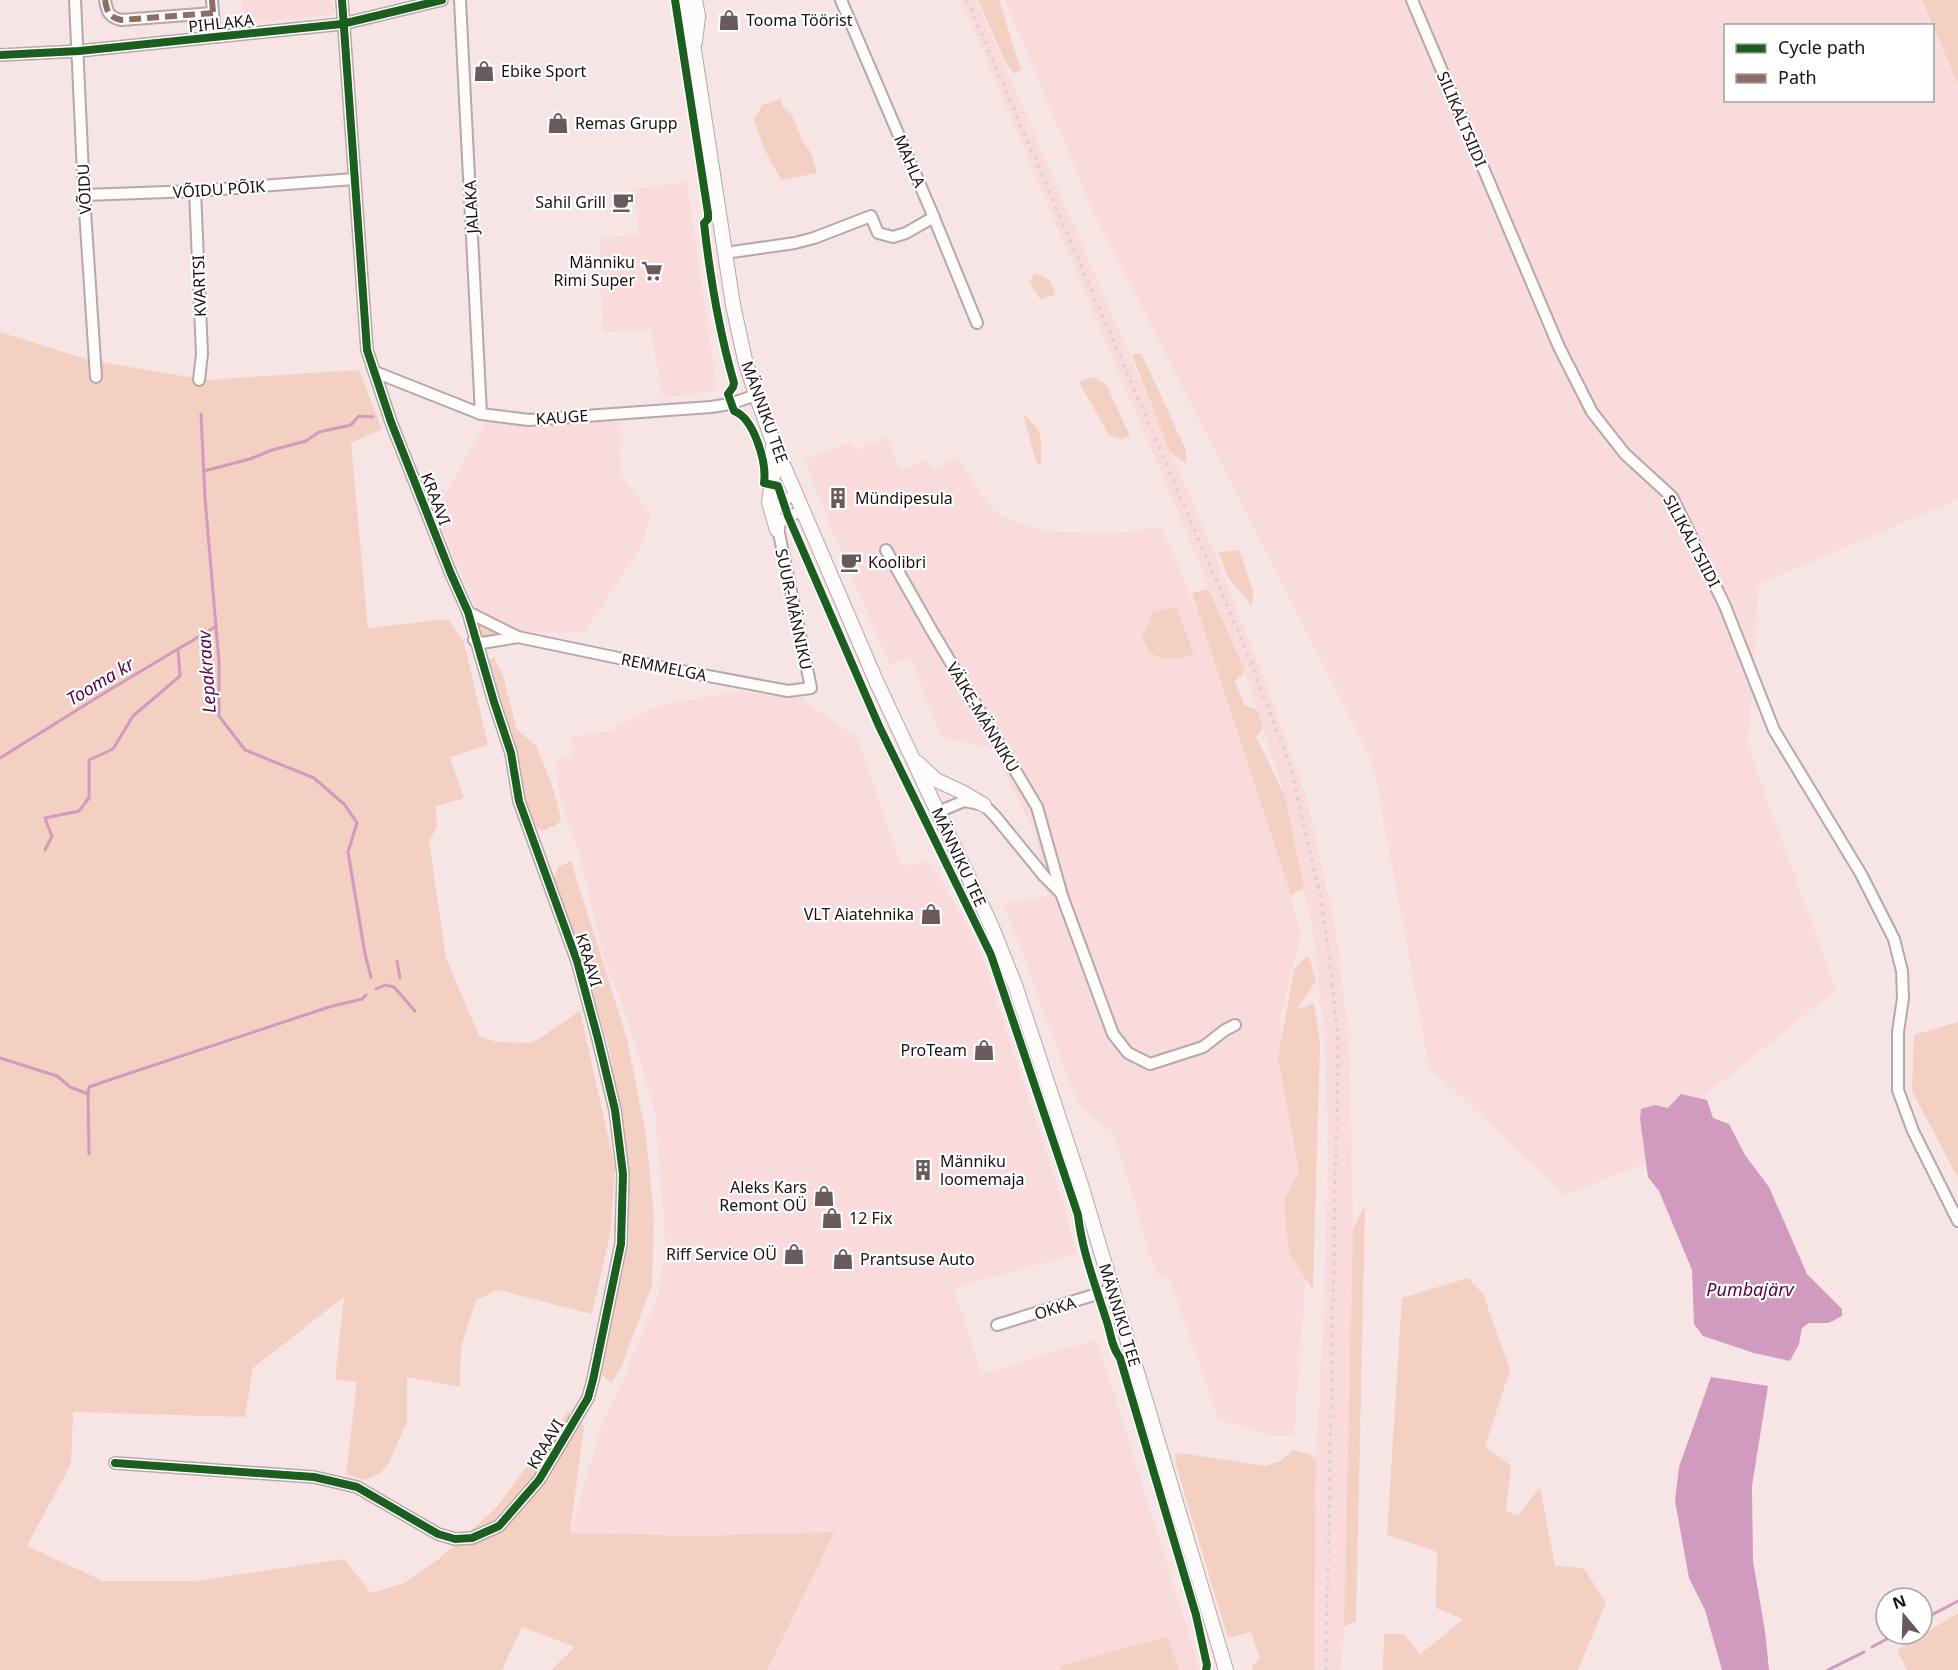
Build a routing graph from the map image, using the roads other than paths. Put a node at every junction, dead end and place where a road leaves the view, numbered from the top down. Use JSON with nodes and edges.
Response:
{"nodes":[{"id":1,"x":75,"y":0,"type":"edge"},
{"id":2,"x":105,"y":0,"type":"edge"},
{"id":3,"x":212,"y":0,"type":"edge"},
{"id":4,"x":342,"y":0,"type":"edge"},
{"id":5,"x":442,"y":0,"type":"edge"},
{"id":6,"x":460,"y":0,"type":"edge"},
{"id":7,"x":682,"y":0,"type":"edge"},
{"id":8,"x":694,"y":0,"type":"edge"},
{"id":9,"x":841,"y":0,"type":"edge"},
{"id":10,"x":1412,"y":0,"type":"edge"},
{"id":11,"x":213,"y":13,"type":"junction"},
{"id":12,"x":342,"y":24,"type":"junction"},
{"id":13,"x":215,"y":37,"type":"junction"},
{"id":14,"x":694,"y":50,"type":"junction"},
{"id":15,"x":79,"y":51,"type":"junction"},
{"id":16,"x":0,"y":55,"type":"edge"},
{"id":17,"x":354,"y":179,"type":"junction"},
{"id":18,"x":195,"y":191,"type":"junction"},
{"id":19,"x":84,"y":195,"type":"junction"},
{"id":20,"x":934,"y":217,"type":"junction"},
{"id":21,"x":726,"y":253,"type":"junction"},
{"id":22,"x":977,"y":323,"type":"dead end"},
{"id":23,"x":375,"y":372,"type":"junction"},
{"id":24,"x":96,"y":378,"type":"dead end"},
{"id":25,"x":199,"y":380,"type":"dead end"},
{"id":26,"x":756,"y":395,"type":"junction"},
{"id":27,"x":481,"y":414,"type":"junction"},
{"id":28,"x":772,"y":439,"type":"junction"},
{"id":29,"x":796,"y":495,"type":"junction"},
{"id":30,"x":803,"y":510,"type":"junction"},
{"id":31,"x":777,"y":530,"type":"junction"},
{"id":32,"x":886,"y":549,"type":"dead end"},
{"id":33,"x":468,"y":612,"type":"junction"},
{"id":34,"x":518,"y":637,"type":"junction"},
{"id":35,"x":474,"y":640,"type":"junction"},
{"id":36,"x":811,"y":688,"type":"joint"},
{"id":37,"x":912,"y":758,"type":"junction"},
{"id":38,"x":984,"y":805,"type":"junction"},
{"id":39,"x":938,"y":812,"type":"junction"},
{"id":40,"x":1061,"y":893,"type":"junction"},
{"id":41,"x":1235,"y":1025,"type":"dead end"},
{"id":42,"x":1958,"y":1221,"type":"edge"},
{"id":43,"x":1113,"y":1289,"type":"junction"},
{"id":44,"x":997,"y":1325,"type":"dead end"},
{"id":45,"x":115,"y":1463,"type":"dead end"},
{"id":46,"x":1226,"y":1670,"type":"edge"}],
"edges":[{"from":1,"to":15,"type":"street","name":"VÕIDU"},
{"from":2,"to":11,"type":"street"},
{"from":3,"to":11,"type":"street"},
{"from":4,"to":12,"type":"street","name":"KRAAVI"},
{"from":5,"to":12,"type":"street","name":"PIHLAKA"},
{"from":6,"to":27,"type":"street","name":"JALAKA"},
{"from":7,"to":14,"type":"street","name":"MÄNNIKU TEE"},
{"from":8,"to":14,"type":"street","name":"MÄNNIKU TEE"},
{"from":9,"to":20,"type":"street","name":"MAHLA"},
{"from":10,"to":42,"type":"street","name":"SILIKALTSIIDI"},
{"from":11,"to":13,"type":"street"},
{"from":12,"to":13,"type":"street","name":"PIHLAKA"},
{"from":12,"to":17,"type":"street","name":"KRAAVI"},
{"from":13,"to":15,"type":"street","name":"PIHLAKA"},
{"from":14,"to":21,"type":"street","name":"MÄNNIKU TEE"},
{"from":15,"to":16,"type":"street","name":"PIHLAKA"},
{"from":15,"to":19,"type":"street","name":"VÕIDU"},
{"from":17,"to":18,"type":"street","name":"VÕIDU PÕIK"},
{"from":17,"to":23,"type":"street","name":"KRAAVI"},
{"from":18,"to":19,"type":"street","name":"VÕIDU PÕIK"},
{"from":18,"to":25,"type":"street","name":"KVARTSI"},
{"from":19,"to":24,"type":"street","name":"VÕIDU"},
{"from":20,"to":21,"type":"street"},
{"from":20,"to":22,"type":"street","name":"MAHLA"},
{"from":21,"to":26,"type":"street","name":"MÄNNIKU TEE"},
{"from":23,"to":27,"type":"street","name":"KAUGE"},
{"from":23,"to":33,"type":"street","name":"KRAAVI"},
{"from":26,"to":27,"type":"street","name":"KAUGE"},
{"from":26,"to":28,"type":"street","name":"MÄNNIKU TEE"},
{"from":28,"to":29,"type":"street","name":"MÄNNIKU TEE"},
{"from":28,"to":31,"type":"street"},
{"from":29,"to":30,"type":"street","name":"MÄNNIKU TEE"},
{"from":29,"to":31,"type":"street","name":"SUUR-MÄNNIKU"},
{"from":30,"to":31,"type":"street","name":"SUUR-MÄNNIKU"},
{"from":30,"to":37,"type":"street","name":"MÄNNIKU TEE"},
{"from":31,"to":36,"type":"street","name":"SUUR-MÄNNIKU"},
{"from":32,"to":40,"type":"street","name":"VÄIKE-MÄNNIKU"},
{"from":33,"to":34,"type":"street","name":"REMMELGA"},
{"from":33,"to":35,"type":"street","name":"KRAAVI"},
{"from":34,"to":35,"type":"street","name":"REMMELGA"},
{"from":34,"to":36,"type":"street","name":"REMMELGA"},
{"from":35,"to":45,"type":"street","name":"KRAAVI"},
{"from":37,"to":38,"type":"street"},
{"from":37,"to":39,"type":"street","name":"MÄNNIKU TEE"},
{"from":38,"to":39,"type":"street"},
{"from":38,"to":40,"type":"street","name":"VÄIKE-MÄNNIKU"},
{"from":39,"to":43,"type":"street","name":"MÄNNIKU TEE"},
{"from":40,"to":41,"type":"street","name":"VÄIKE-MÄNNIKU"},
{"from":43,"to":44,"type":"street","name":"OKKA"},
{"from":43,"to":46,"type":"street","name":"MÄNNIKU TEE"}]}
